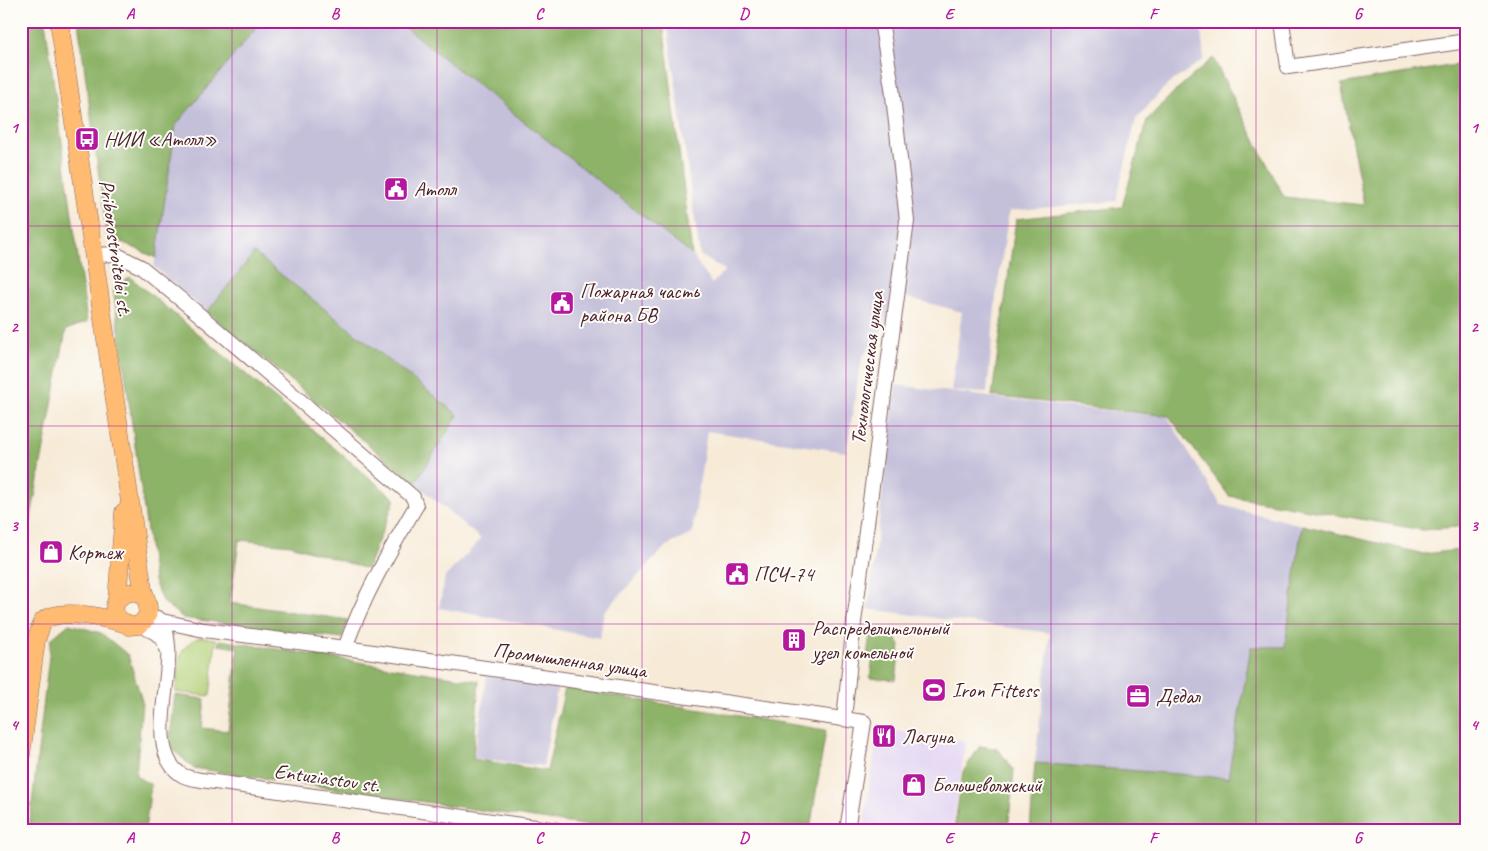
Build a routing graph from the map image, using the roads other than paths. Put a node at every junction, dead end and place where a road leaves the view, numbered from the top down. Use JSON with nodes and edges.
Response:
{"nodes":[{"id":1,"x":59,"y":21,"type":"edge"},
{"id":2,"x":881,"y":21,"type":"edge"},
{"id":3,"x":1282,"y":21,"type":"edge"},
{"id":4,"x":1467,"y":41,"type":"edge"},
{"id":5,"x":94,"y":255,"type":"junction"},
{"id":6,"x":126,"y":482,"type":"junction"},
{"id":7,"x":116,"y":603,"type":"junction"},
{"id":8,"x":148,"y":603,"type":"junction"},
{"id":9,"x":85,"y":616,"type":"junction"},
{"id":10,"x":162,"y":621,"type":"junction"},
{"id":11,"x":120,"y":622,"type":"junction"},
{"id":12,"x":139,"y":625,"type":"junction"},
{"id":13,"x":345,"y":648,"type":"junction"},
{"id":14,"x":169,"y":656,"type":"junction"},
{"id":15,"x":844,"y":719,"type":"junction"},
{"id":16,"x":21,"y":755,"type":"edge"},
{"id":17,"x":557,"y":830,"type":"edge"},
{"id":18,"x":847,"y":830,"type":"edge"}],
"edges":[{"from":1,"to":5,"type":"main road","name":"Priborostroitelei st."},
{"from":2,"to":15,"type":"street","name":"Технологическая улица"},
{"from":3,"to":4,"type":"street"},
{"from":5,"to":6,"type":"main road","name":"Priborostroitelei st."},
{"from":5,"to":13,"type":"street"},
{"from":6,"to":7,"type":"main road","name":"Priborostroitelei st."},
{"from":6,"to":8,"type":"main road","name":"Priborostroitelei st."},
{"from":7,"to":8,"type":"main road"},
{"from":7,"to":9,"type":"main road"},
{"from":7,"to":11,"type":"main road"},
{"from":8,"to":10,"type":"street"},
{"from":8,"to":12,"type":"main road"},
{"from":9,"to":11,"type":"main road"},
{"from":9,"to":16,"type":"main road"},
{"from":10,"to":13,"type":"street","name":"Промышленная улица"},
{"from":10,"to":14,"type":"street"},
{"from":11,"to":12,"type":"main road"},
{"from":12,"to":14,"type":"street"},
{"from":13,"to":15,"type":"street","name":"Промышленная улица"},
{"from":14,"to":17,"type":"street"},
{"from":15,"to":18,"type":"street","name":"Промышленная улица"}]}
